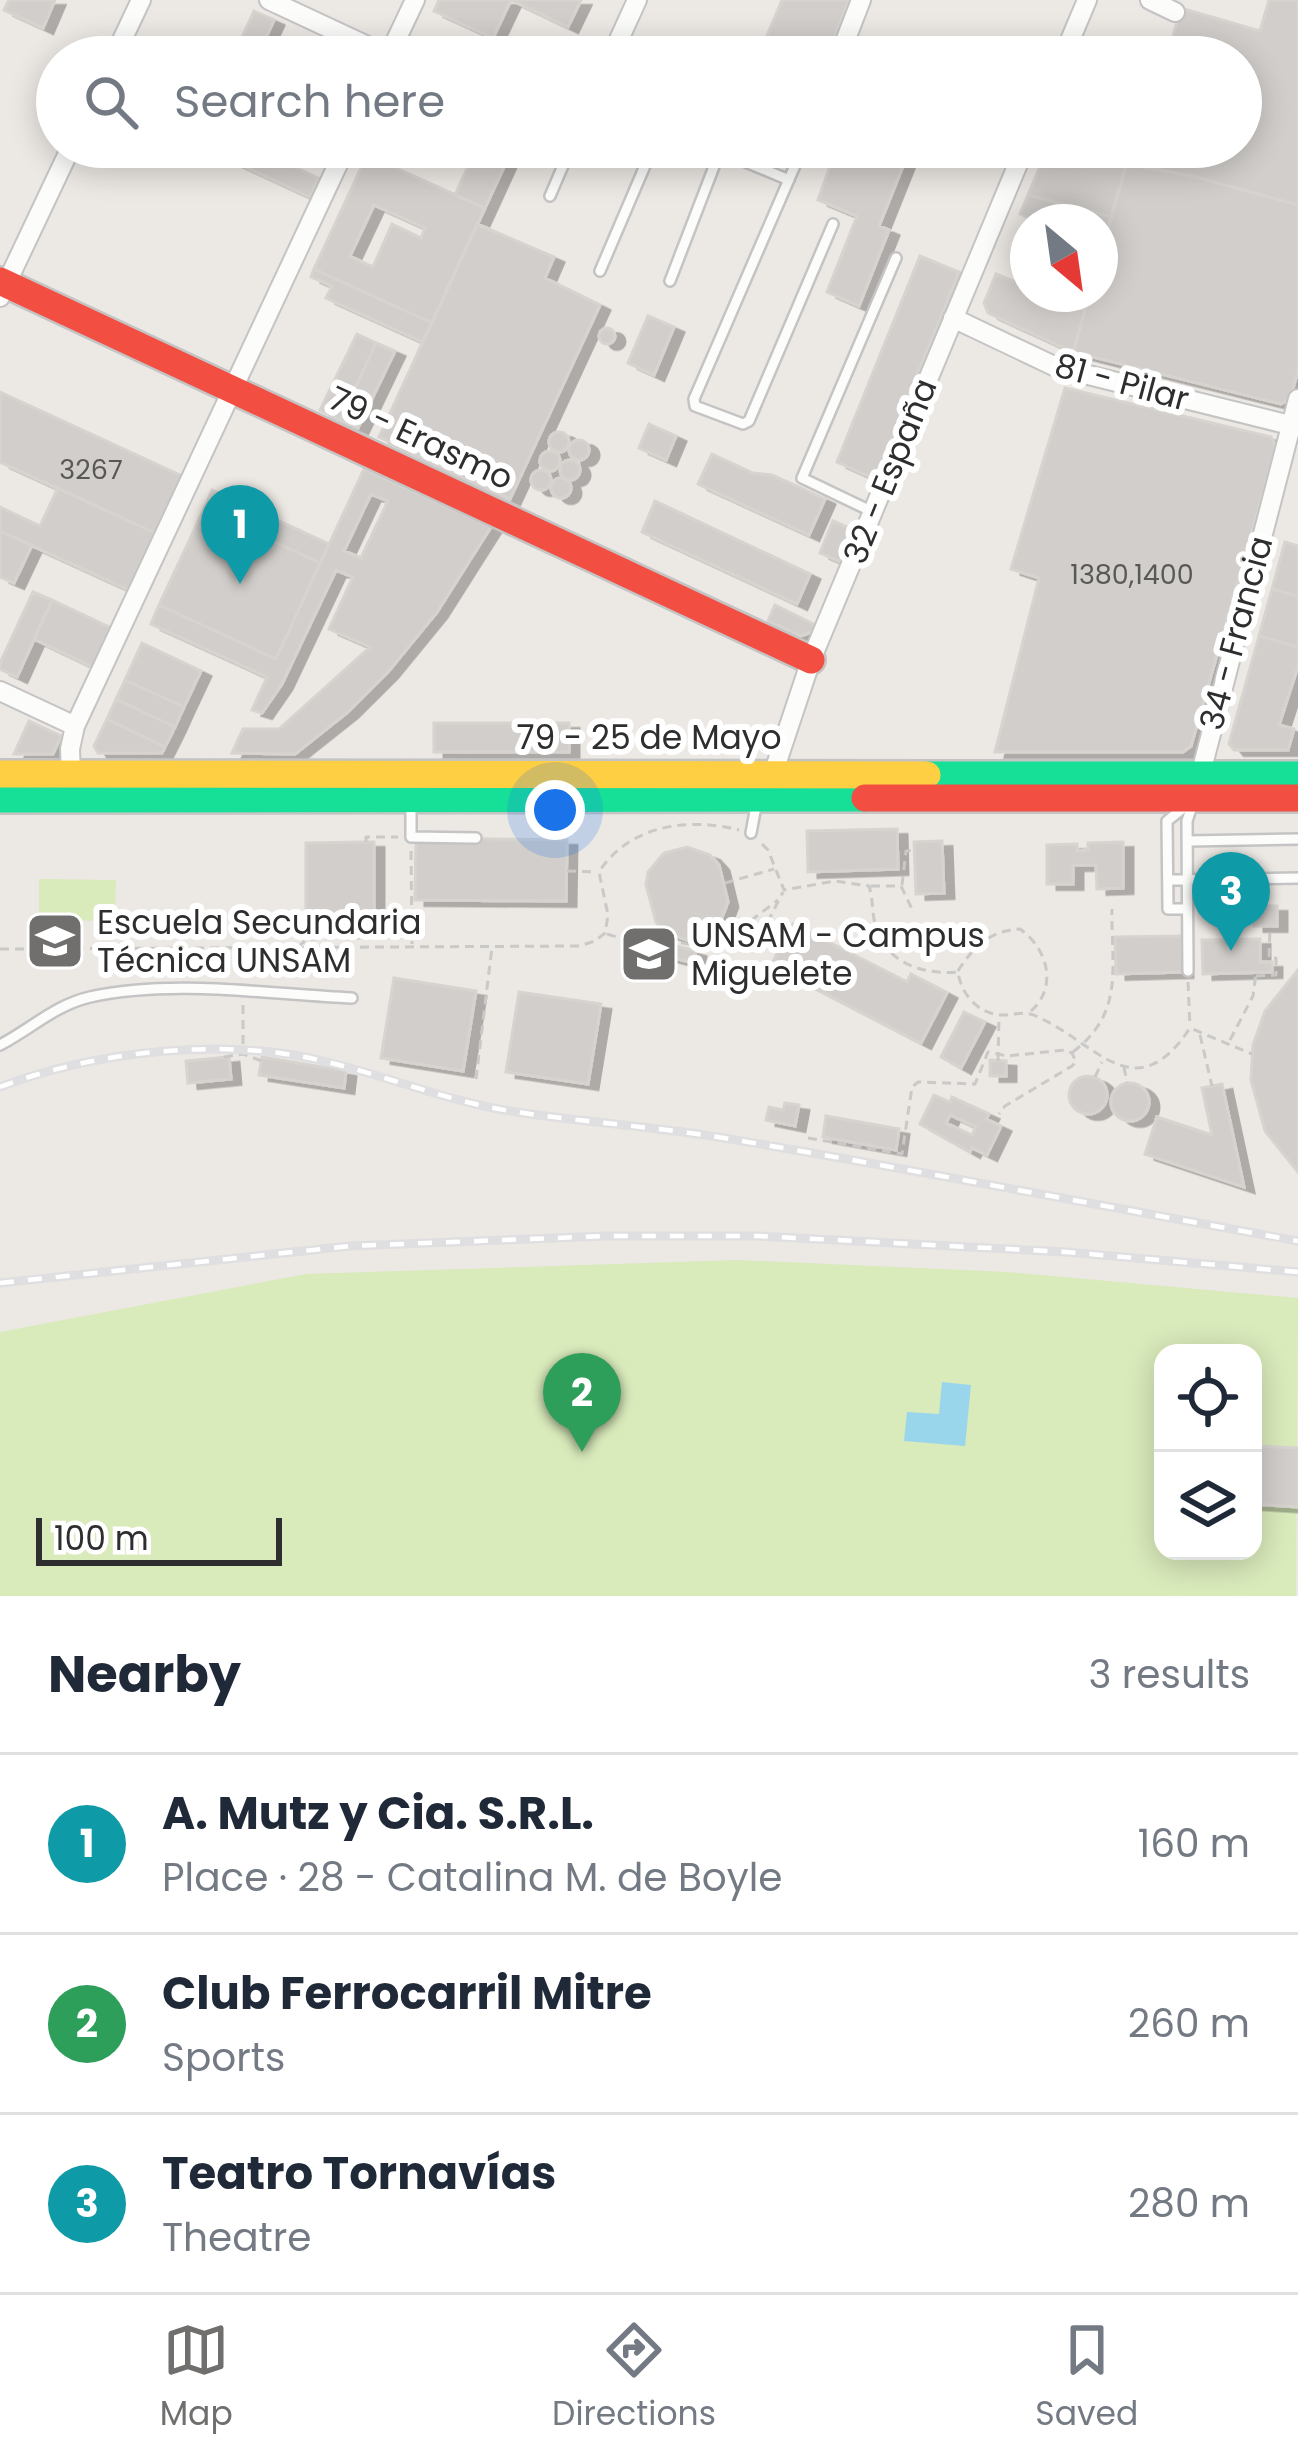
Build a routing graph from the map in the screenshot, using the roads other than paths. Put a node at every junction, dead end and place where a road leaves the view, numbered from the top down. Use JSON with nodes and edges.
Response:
{"nodes":[{"id":1,"x":141,"y":0,"type":"edge"},
{"id":2,"x":269,"y":0,"type":"edge"},
{"id":3,"x":415,"y":0,"type":"edge"},
{"id":4,"x":637,"y":0,"type":"edge"},
{"id":5,"x":861,"y":0,"type":"edge"},
{"id":6,"x":1087,"y":0,"type":"edge"},
{"id":7,"x":1150,"y":0,"type":"edge"},
{"id":8,"x":1175,"y":12,"type":"dead end"},
{"id":9,"x":124,"y":36,"type":"edge"},
{"id":10,"x":345,"y":36,"type":"edge"},
{"id":11,"x":399,"y":36,"type":"edge"},
{"id":12,"x":620,"y":36,"type":"edge"},
{"id":13,"x":846,"y":36,"type":"edge"},
{"id":14,"x":1072,"y":36,"type":"edge"},
{"id":15,"x":61,"y":168,"type":"edge"},
{"id":16,"x":336,"y":168,"type":"edge"},
{"id":17,"x":563,"y":168,"type":"edge"},
{"id":18,"x":644,"y":168,"type":"edge"},
{"id":19,"x":709,"y":168,"type":"edge"},
{"id":20,"x":760,"y":168,"type":"edge"},
{"id":21,"x":793,"y":168,"type":"edge"},
{"id":22,"x":1016,"y":168,"type":"edge"},
{"id":23,"x":788,"y":180,"type":"junction"},
{"id":24,"x":550,"y":196,"type":"dead end"},
{"id":25,"x":833,"y":224,"type":"dead end"},
{"id":26,"x":896,"y":257,"type":"dead end"},
{"id":27,"x":600,"y":272,"type":"dead end"},
{"id":28,"x":670,"y":281,"type":"dead end"},
{"id":29,"x":2,"y":287,"type":"edge"},
{"id":30,"x":953,"y":318,"type":"junction"},
{"id":31,"x":232,"y":389,"type":"junction"},
{"id":32,"x":1298,"y":399,"type":"edge"},
{"id":33,"x":1294,"y":426,"type":"edge"},
{"id":34,"x":873,"y":512,"type":"junction"},
{"id":35,"x":812,"y":660,"type":"junction"},
{"id":36,"x":0,"y":691,"type":"edge"},
{"id":37,"x":75,"y":726,"type":"junction"},
{"id":38,"x":0,"y":774,"type":"edge"},
{"id":39,"x":71,"y":774,"type":"junction"},
{"id":40,"x":1298,"y":775,"type":"edge"},
{"id":41,"x":411,"y":786,"type":"junction"},
{"id":42,"x":769,"y":786,"type":"junction"},
{"id":43,"x":1198,"y":786,"type":"junction"},
{"id":44,"x":1298,"y":798,"type":"edge"},
{"id":45,"x":0,"y":799,"type":"edge"},
{"id":46,"x":751,"y":833,"type":"road end"},
{"id":47,"x":476,"y":838,"type":"dead end"},
{"id":48,"x":1298,"y":839,"type":"edge"},
{"id":49,"x":1187,"y":841,"type":"junction"},
{"id":50,"x":1298,"y":878,"type":"edge"},
{"id":51,"x":1187,"y":879,"type":"junction"},
{"id":52,"x":1168,"y":880,"type":"junction"},
{"id":53,"x":1187,"y":908,"type":"junction"},
{"id":54,"x":1188,"y":971,"type":"road end"},
{"id":55,"x":352,"y":998,"type":"dead end"},
{"id":56,"x":0,"y":1045,"type":"edge"}],
"edges":[{"from":1,"to":9,"type":"street"},
{"from":2,"to":10,"type":"street"},
{"from":3,"to":11,"type":"street"},
{"from":4,"to":12,"type":"street"},
{"from":5,"to":13,"type":"street"},
{"from":6,"to":14,"type":"street"},
{"from":7,"to":8,"type":"street"},
{"from":15,"to":29,"type":"street"},
{"from":16,"to":31,"type":"street"},
{"from":17,"to":24,"type":"lane"},
{"from":18,"to":27,"type":"lane"},
{"from":19,"to":28,"type":"lane"},
{"from":20,"to":23,"type":"lane"},
{"from":21,"to":23,"type":"lane"},
{"from":22,"to":30,"type":"street","name":"32 - España"},
{"from":23,"to":25,"type":"lane"},
{"from":26,"to":34,"type":"lane"},
{"from":29,"to":31,"type":"main road","name":"79 - Erasmo"},
{"from":30,"to":33,"type":"street","name":"81 - Pilar"},
{"from":30,"to":34,"type":"street","name":"32 - España"},
{"from":31,"to":35,"type":"main road","name":"79 - Erasmo"},
{"from":31,"to":37,"type":"street"},
{"from":32,"to":33,"type":"street","name":"34 - Francia"},
{"from":33,"to":43,"type":"street","name":"34 - Francia"},
{"from":34,"to":35,"type":"street","name":"32 - España"},
{"from":35,"to":42,"type":"street","name":"32 - España"},
{"from":36,"to":37,"type":"street"},
{"from":37,"to":39,"type":"street"},
{"from":38,"to":39,"type":"main road","name":"79 - 25 de Mayo"},
{"from":39,"to":41,"type":"main road","name":"79 - 25 de Mayo"},
{"from":40,"to":43,"type":"main road","name":"79 - 25 de Mayo"},
{"from":41,"to":42,"type":"main road","name":"79 - 25 de Mayo"},
{"from":41,"to":45,"type":"main road","name":"79 - 25 de Mayo"},
{"from":41,"to":47,"type":"lane"},
{"from":42,"to":43,"type":"main road","name":"79 - 25 de Mayo"},
{"from":42,"to":46,"type":"lane"},
{"from":43,"to":44,"type":"main road","name":"79 - 25 de Mayo"},
{"from":43,"to":49,"type":"lane"},
{"from":43,"to":52,"type":"lane"},
{"from":48,"to":49,"type":"lane"},
{"from":49,"to":51,"type":"lane"},
{"from":50,"to":51,"type":"lane"},
{"from":51,"to":52,"type":"lane"},
{"from":51,"to":53,"type":"lane"},
{"from":52,"to":53,"type":"lane"},
{"from":53,"to":54,"type":"lane"},
{"from":55,"to":56,"type":"lane"}]}
